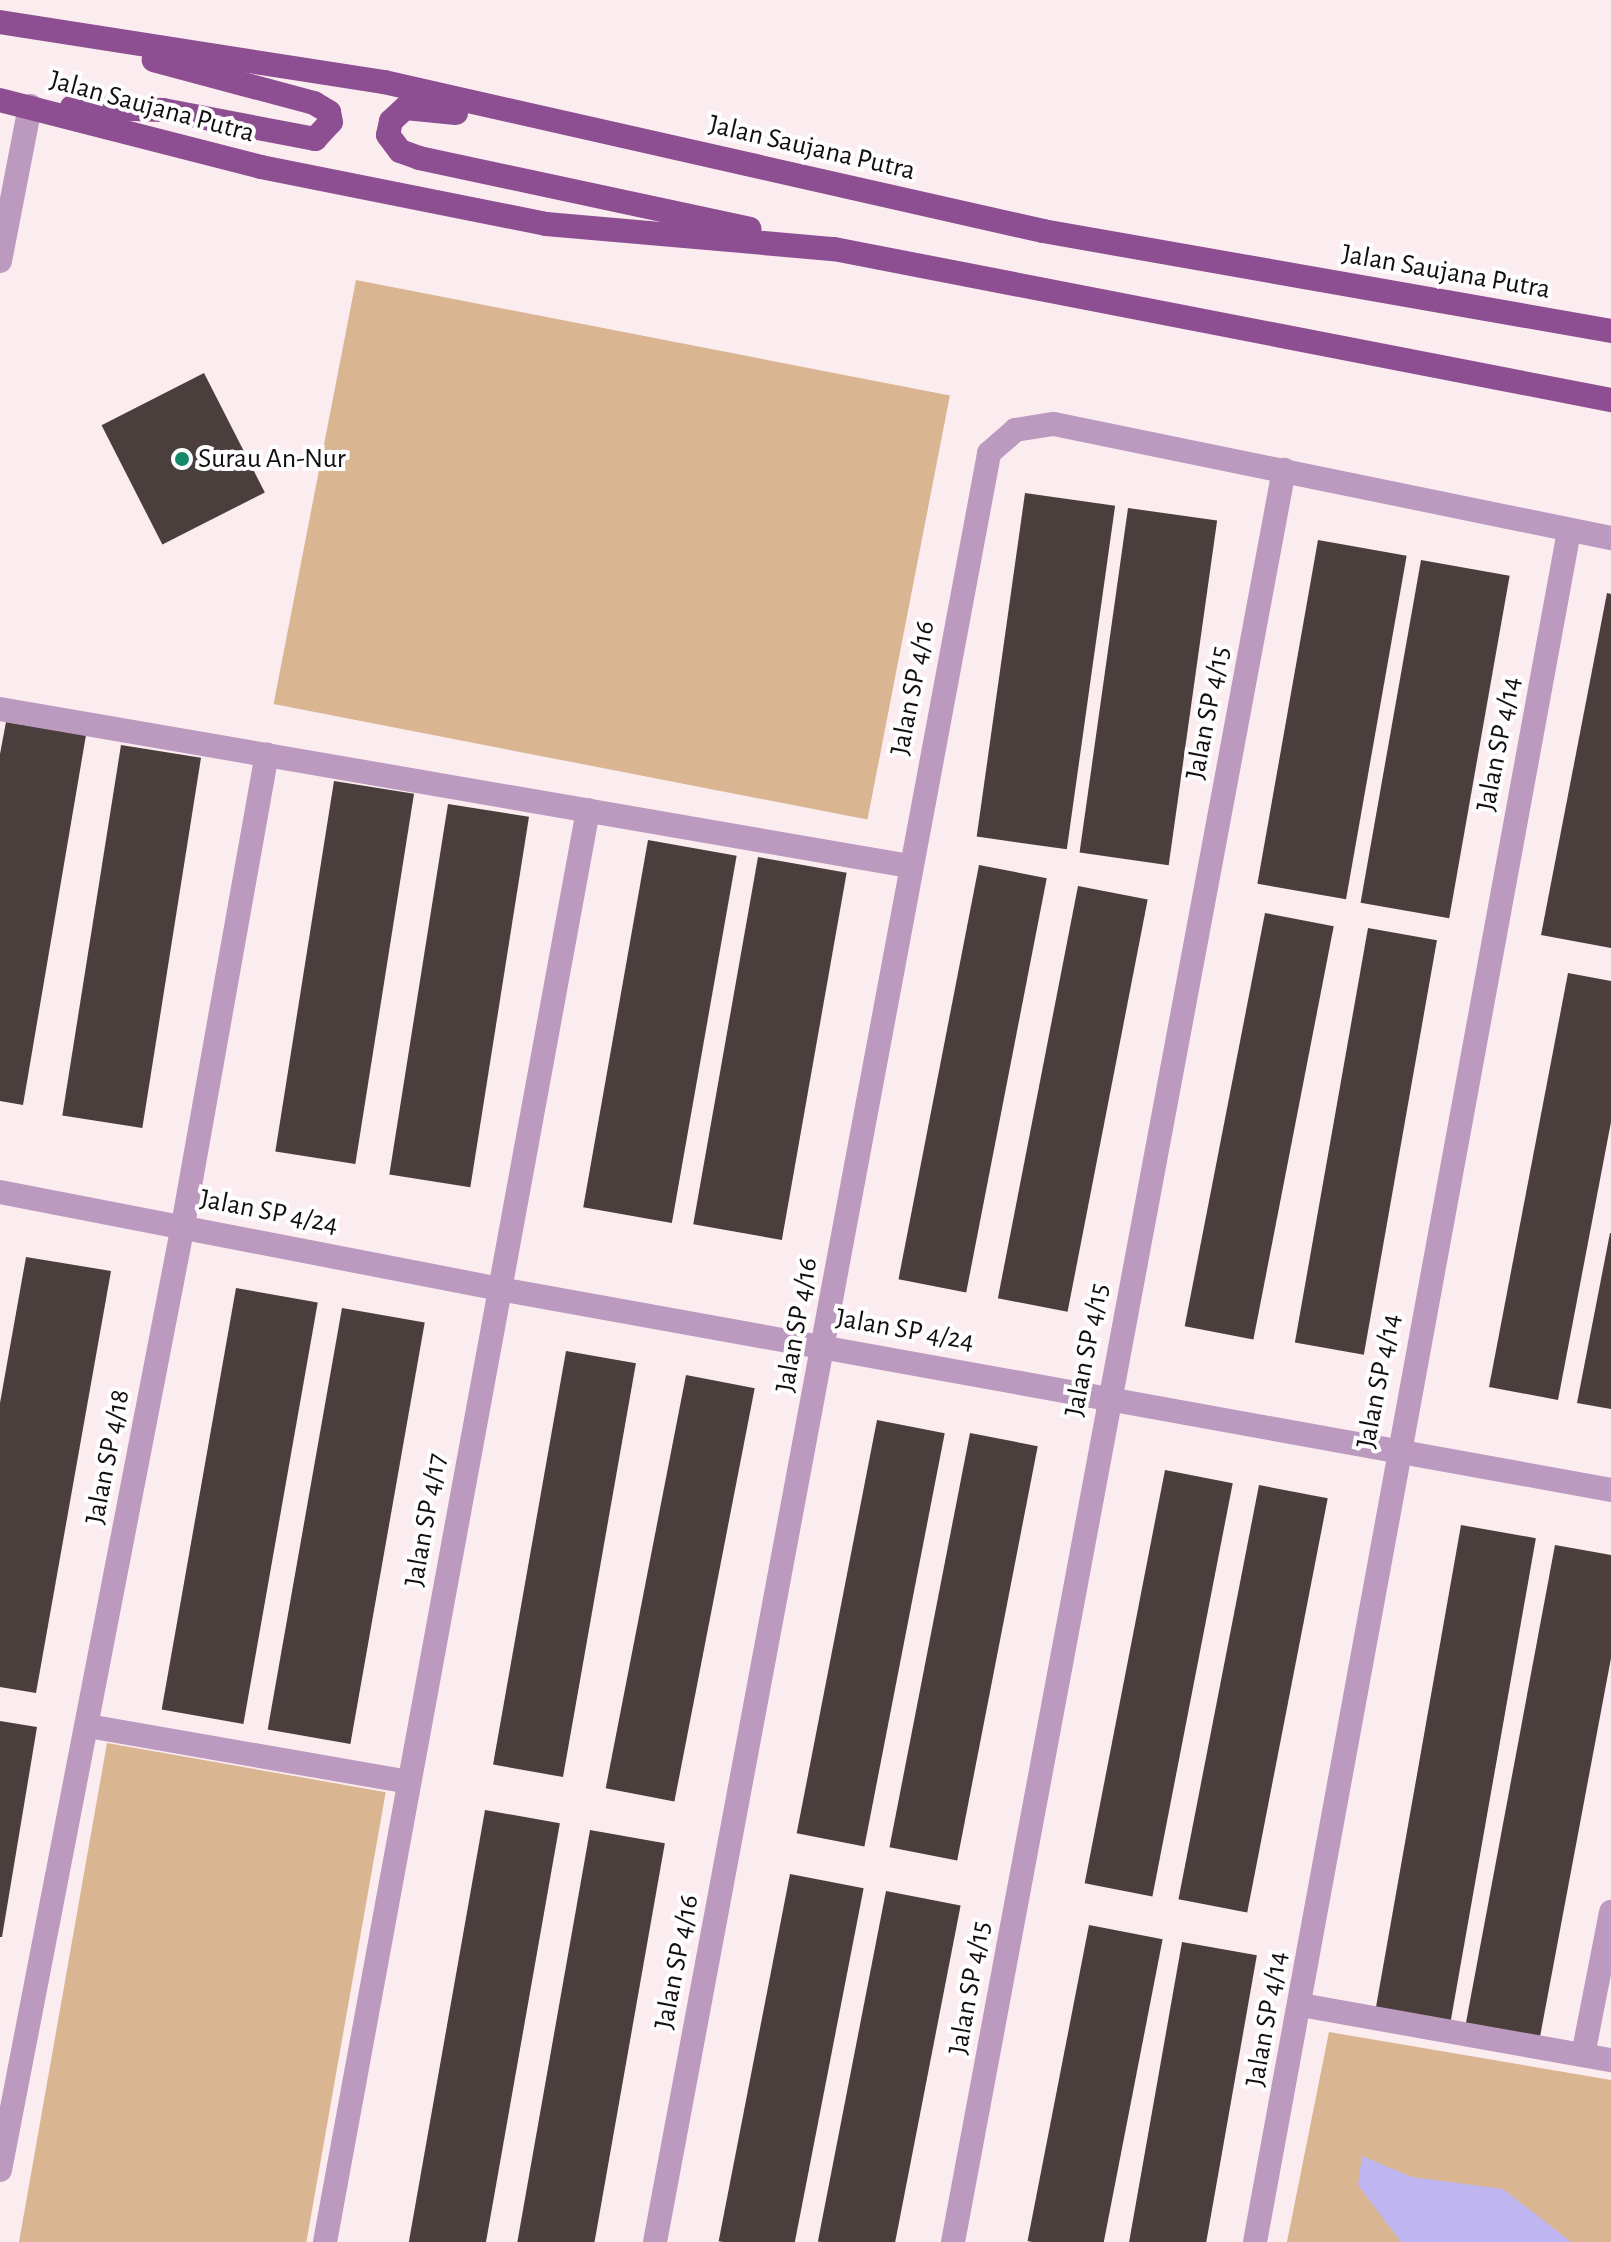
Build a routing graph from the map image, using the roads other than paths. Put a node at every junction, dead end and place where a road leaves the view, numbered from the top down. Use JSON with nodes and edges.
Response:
{"nodes":[{"id":1,"x":0,"y":22,"type":"edge"},
{"id":2,"x":33,"y":28,"type":"junction"},
{"id":3,"x":0,"y":100,"type":"edge"},
{"id":4,"x":30,"y":106,"type":"junction"},
{"id":5,"x":707,"y":155,"type":"junction"},
{"id":6,"x":2,"y":232,"type":"edge"},
{"id":7,"x":834,"y":249,"type":"junction"},
{"id":8,"x":0,"y":261,"type":"edge"},
{"id":9,"x":1611,"y":331,"type":"edge"},
{"id":10,"x":1611,"y":400,"type":"edge"},
{"id":11,"x":1284,"y":470,"type":"junction"},
{"id":12,"x":1569,"y":531,"type":"junction"},
{"id":13,"x":1611,"y":538,"type":"edge"},
{"id":14,"x":0,"y":709,"type":"edge"},
{"id":15,"x":267,"y":754,"type":"junction"},
{"id":16,"x":588,"y":810,"type":"junction"},
{"id":17,"x":909,"y":866,"type":"junction"},
{"id":18,"x":0,"y":1192,"type":"edge"},
{"id":19,"x":183,"y":1225,"type":"junction"},
{"id":20,"x":500,"y":1289,"type":"junction"},
{"id":21,"x":824,"y":1346,"type":"junction"},
{"id":22,"x":1109,"y":1397,"type":"junction"},
{"id":23,"x":1397,"y":1450,"type":"junction"},
{"id":24,"x":1611,"y":1490,"type":"edge"},
{"id":25,"x":88,"y":1726,"type":"junction"},
{"id":26,"x":409,"y":1782,"type":"junction"},
{"id":27,"x":1611,"y":1912,"type":"edge"},
{"id":28,"x":1301,"y":2005,"type":"junction"},
{"id":29,"x":1583,"y":2055,"type":"junction"},
{"id":30,"x":1611,"y":2060,"type":"edge"},
{"id":31,"x":0,"y":2170,"type":"edge"},
{"id":32,"x":325,"y":2242,"type":"edge"},
{"id":33,"x":655,"y":2242,"type":"edge"},
{"id":34,"x":953,"y":2242,"type":"edge"},
{"id":35,"x":1255,"y":2242,"type":"edge"}],
"edges":[{"from":1,"to":2,"type":"main road","name":"Jalan Saujana Putra"},
{"from":2,"to":4,"type":"main road"},
{"from":2,"to":5,"type":"main road","name":"Jalan Saujana Putra"},
{"from":3,"to":4,"type":"main road","name":"Jalan Saujana Putra"},
{"from":4,"to":6,"type":"street"},
{"from":4,"to":7,"type":"main road","name":"Jalan Saujana Putra"},
{"from":5,"to":7,"type":"main road"},
{"from":5,"to":9,"type":"main road","name":"Jalan Saujana Putra"},
{"from":6,"to":8,"type":"street"},
{"from":7,"to":10,"type":"main road","name":"Jalan Saujana Putra"},
{"from":11,"to":12,"type":"street"},
{"from":11,"to":17,"type":"street","name":"Jalan SP 4/16"},
{"from":11,"to":22,"type":"street","name":"Jalan SP 4/15"},
{"from":12,"to":13,"type":"street"},
{"from":12,"to":23,"type":"street","name":"Jalan SP 4/14"},
{"from":14,"to":15,"type":"street"},
{"from":15,"to":16,"type":"street"},
{"from":15,"to":19,"type":"street","name":"Jalan SP 4/18"},
{"from":16,"to":17,"type":"street"},
{"from":16,"to":20,"type":"street","name":"Jalan SP 4/17"},
{"from":17,"to":21,"type":"street","name":"Jalan SP 4/16"},
{"from":18,"to":19,"type":"street","name":"Jalan SP 4/24"},
{"from":19,"to":20,"type":"street","name":"Jalan SP 4/24"},
{"from":19,"to":25,"type":"street","name":"Jalan SP 4/18"},
{"from":20,"to":21,"type":"street","name":"Jalan SP 4/24"},
{"from":20,"to":26,"type":"street","name":"Jalan SP 4/17"},
{"from":21,"to":22,"type":"street","name":"Jalan SP 4/24"},
{"from":21,"to":33,"type":"street","name":"Jalan SP 4/16"},
{"from":22,"to":23,"type":"street","name":"Jalan SP 4/24"},
{"from":22,"to":34,"type":"street","name":"Jalan SP 4/15"},
{"from":23,"to":24,"type":"street","name":"Jalan SP 4/24"},
{"from":23,"to":28,"type":"street","name":"Jalan SP 4/14"},
{"from":25,"to":26,"type":"street"},
{"from":25,"to":31,"type":"street","name":"Jalan SP 4/18"},
{"from":26,"to":32,"type":"street","name":"Jalan SP 4/17"},
{"from":27,"to":29,"type":"street"},
{"from":28,"to":29,"type":"street"},
{"from":28,"to":35,"type":"street","name":"Jalan SP 4/14"},
{"from":29,"to":30,"type":"street"}]}
